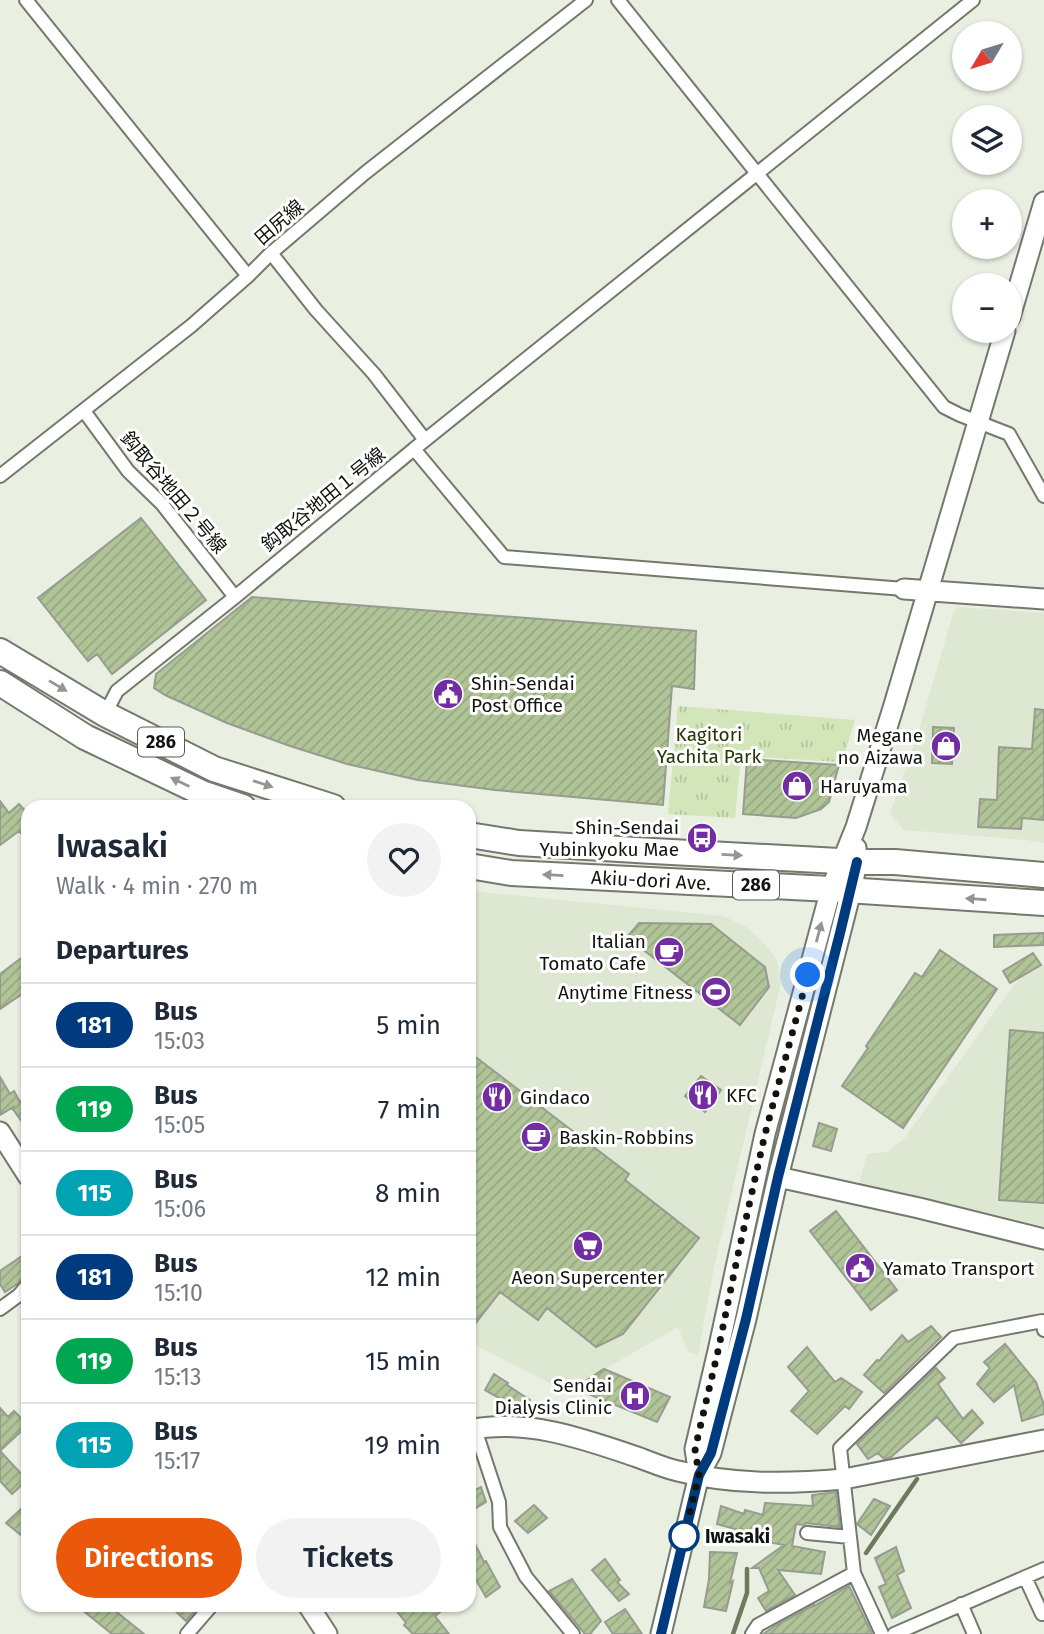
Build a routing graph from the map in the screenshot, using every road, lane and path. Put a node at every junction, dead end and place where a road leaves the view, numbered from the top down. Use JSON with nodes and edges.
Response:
{"nodes":[{"id":1,"x":26,"y":0,"type":"edge"},
{"id":2,"x":586,"y":0,"type":"edge"},
{"id":3,"x":618,"y":0,"type":"edge"},
{"id":4,"x":973,"y":0,"type":"edge"},
{"id":5,"x":757,"y":175,"type":"junction"},
{"id":6,"x":1044,"y":202,"type":"edge"},
{"id":7,"x":271,"y":253,"type":"junction"},
{"id":8,"x":248,"y":276,"type":"junction"},
{"id":9,"x":1022,"y":276,"type":"edge"},
{"id":10,"x":1002,"y":343,"type":"edge"},
{"id":11,"x":84,"y":411,"type":"junction"},
{"id":12,"x":978,"y":421,"type":"junction"},
{"id":13,"x":425,"y":440,"type":"junction"},
{"id":14,"x":414,"y":449,"type":"junction"},
{"id":15,"x":0,"y":475,"type":"edge"},
{"id":16,"x":1044,"y":496,"type":"edge"},
{"id":17,"x":904,"y":589,"type":"joint"},
{"id":18,"x":928,"y":590,"type":"junction"},
{"id":19,"x":234,"y":597,"type":"junction"},
{"id":20,"x":1044,"y":599,"type":"edge"},
{"id":21,"x":0,"y":651,"type":"edge"},
{"id":22,"x":0,"y":683,"type":"edge"},
{"id":23,"x":105,"y":715,"type":"junction"},
{"id":24,"x":222,"y":800,"type":"edge"},
{"id":25,"x":311,"y":800,"type":"edge"},
{"id":26,"x":476,"y":836,"type":"edge"},
{"id":27,"x":849,"y":861,"type":"junction"},
{"id":28,"x":476,"y":867,"type":"edge"},
{"id":29,"x":1044,"y":875,"type":"edge"},
{"id":30,"x":841,"y":890,"type":"junction"},
{"id":31,"x":1044,"y":903,"type":"edge"},
{"id":32,"x":0,"y":1132,"type":"edge"},
{"id":33,"x":21,"y":1165,"type":"edge"},
{"id":34,"x":778,"y":1177,"type":"junction"},
{"id":35,"x":1044,"y":1240,"type":"edge"},
{"id":36,"x":21,"y":1293,"type":"edge"},
{"id":37,"x":0,"y":1309,"type":"edge"},
{"id":38,"x":1044,"y":1330,"type":"edge"},
{"id":39,"x":476,"y":1429,"type":"edge"},
{"id":40,"x":476,"y":1440,"type":"edge"},
{"id":41,"x":1044,"y":1440,"type":"edge"},
{"id":42,"x":699,"y":1475,"type":"junction"},
{"id":43,"x":844,"y":1479,"type":"junction"},
{"id":44,"x":807,"y":1533,"type":"dead end"},
{"id":45,"x":850,"y":1537,"type":"junction"},
{"id":46,"x":1044,"y":1569,"type":"edge"},
{"id":47,"x":854,"y":1573,"type":"junction"},
{"id":48,"x":1026,"y":1577,"type":"junction"},
{"id":49,"x":961,"y":1604,"type":"junction"},
{"id":50,"x":206,"y":1612,"type":"edge"},
{"id":51,"x":313,"y":1612,"type":"edge"},
{"id":52,"x":1042,"y":1614,"type":"dead end"},
{"id":53,"x":187,"y":1634,"type":"edge"},
{"id":54,"x":327,"y":1634,"type":"edge"},
{"id":55,"x":573,"y":1634,"type":"edge"},
{"id":56,"x":661,"y":1634,"type":"edge"},
{"id":57,"x":752,"y":1634,"type":"edge"},
{"id":58,"x":882,"y":1634,"type":"edge"},
{"id":59,"x":894,"y":1634,"type":"edge"},
{"id":60,"x":974,"y":1634,"type":"edge"}],
"edges":[{"from":1,"to":8,"type":"street"},
{"from":2,"to":7,"type":"street","name":"田尻線"},
{"from":3,"to":5,"type":"street"},
{"from":4,"to":5,"type":"street"},
{"from":5,"to":12,"type":"street"},
{"from":5,"to":13,"type":"street"},
{"from":6,"to":9,"type":"street"},
{"from":7,"to":8,"type":"street","name":"田尻線"},
{"from":7,"to":13,"type":"street"},
{"from":8,"to":11,"type":"street","name":"田尻線"},
{"from":10,"to":12,"type":"street"},
{"from":11,"to":15,"type":"street","name":"田尻線"},
{"from":11,"to":19,"type":"street","name":"鈎取谷地田２号線"},
{"from":12,"to":16,"type":"street"},
{"from":12,"to":18,"type":"street"},
{"from":13,"to":14,"type":"street"},
{"from":14,"to":17,"type":"street","name":"鈎取谷地田１号線"},
{"from":14,"to":19,"type":"street","name":"鈎取谷地田１号線"},
{"from":17,"to":18,"type":"street"},
{"from":18,"to":20,"type":"street"},
{"from":18,"to":27,"type":"street"},
{"from":19,"to":23,"type":"street","name":"鈎取谷地田１号線"},
{"from":21,"to":23,"type":"highway","number":"286","one_way":true},
{"from":24,"to":22,"type":"highway","number":"286","one_way":true},
{"from":23,"to":25,"type":"highway","number":"286","one_way":true},
{"from":26,"to":27,"type":"highway","name":"Akiu-dori Ave.","number":"286","one_way":true},
{"from":27,"to":29,"type":"highway","name":"Akiu-dori Ave.","number":"286"},
{"from":27,"to":30,"type":"street"},
{"from":30,"to":28,"type":"highway","name":"Akiu-dori Ave.","number":"286","one_way":true},
{"from":31,"to":30,"type":"highway","name":"Akiu-dori Ave.","number":"286","one_way":true},
{"from":30,"to":34,"type":"street"},
{"from":42,"to":30,"type":"street","one_way":true},
{"from":32,"to":33,"type":"street"},
{"from":34,"to":35,"type":"street"},
{"from":34,"to":42,"type":"street"},
{"from":36,"to":37,"type":"street"},
{"from":38,"to":43,"type":"street"},
{"from":39,"to":42,"type":"street"},
{"from":40,"to":55,"type":"street"},
{"from":41,"to":43,"type":"street"},
{"from":42,"to":43,"type":"street"},
{"from":42,"to":56,"type":"street"},
{"from":43,"to":45,"type":"street"},
{"from":44,"to":45,"type":"street"},
{"from":45,"to":47,"type":"street"},
{"from":46,"to":48,"type":"street"},
{"from":47,"to":57,"type":"street"},
{"from":47,"to":58,"type":"street"},
{"from":48,"to":49,"type":"street"},
{"from":48,"to":52,"type":"street"},
{"from":49,"to":59,"type":"street"},
{"from":49,"to":60,"type":"street"},
{"from":50,"to":53,"type":"street"},
{"from":51,"to":54,"type":"street"}]}
